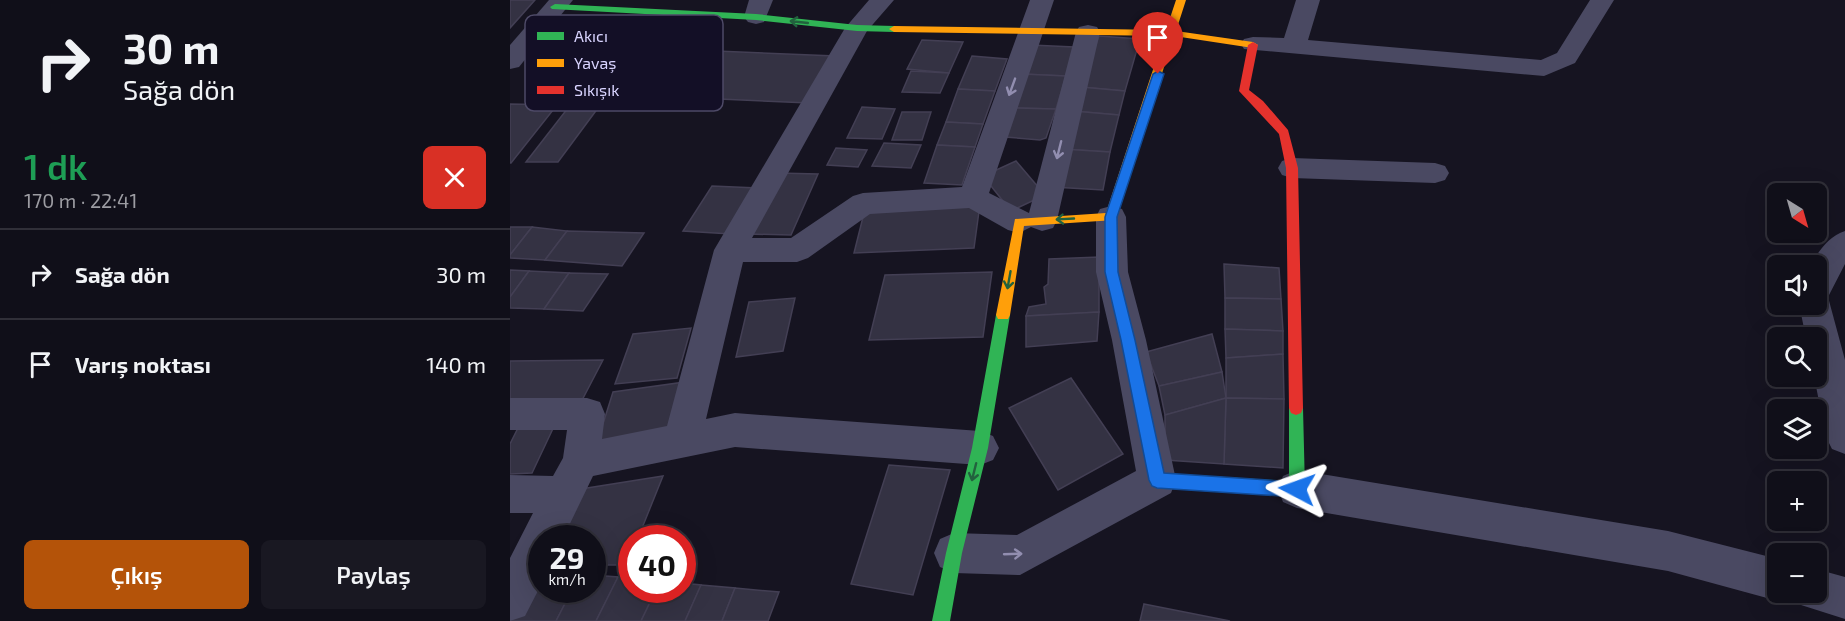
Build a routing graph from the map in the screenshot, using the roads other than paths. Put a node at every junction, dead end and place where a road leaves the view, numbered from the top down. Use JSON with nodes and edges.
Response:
{"nodes":[{"id":1,"x":882,"y":0,"type":"edge"},
{"id":2,"x":1042,"y":0,"type":"edge"},
{"id":3,"x":1181,"y":0,"type":"edge"},
{"id":4,"x":1308,"y":0,"type":"edge"},
{"id":5,"x":1602,"y":0,"type":"edge"},
{"id":6,"x":558,"y":3,"type":"edge"},
{"id":7,"x":759,"y":8,"type":"edge"},
{"id":8,"x":548,"y":15,"type":"edge"},
{"id":9,"x":857,"y":28,"type":"junction"},
{"id":10,"x":1032,"y":32,"type":"junction"},
{"id":11,"x":1088,"y":32,"type":"junction"},
{"id":12,"x":1172,"y":33,"type":"junction"},
{"id":13,"x":525,"y":43,"type":"edge"},
{"id":14,"x":1252,"y":44,"type":"junction"},
{"id":15,"x":1294,"y":46,"type":"junction"},
{"id":16,"x":510,"y":61,"type":"edge"},
{"id":17,"x":1292,"y":168,"type":"junction"},
{"id":18,"x":1436,"y":172,"type":"dead end"},
{"id":19,"x":973,"y":197,"type":"junction"},
{"id":20,"x":1111,"y":217,"type":"junction"},
{"id":21,"x":1030,"y":221,"type":"junction"},
{"id":22,"x":1845,"y":243,"type":"edge"},
{"id":23,"x":730,"y":250,"type":"junction"},
{"id":24,"x":1827,"y":264,"type":"edge"},
{"id":25,"x":1818,"y":315,"type":"edge"},
{"id":26,"x":1840,"y":393,"type":"edge"},
{"id":27,"x":510,"y":414,"type":"edge"},
{"id":28,"x":1845,"y":437,"type":"edge"},
{"id":29,"x":682,"y":441,"type":"junction"},
{"id":30,"x":980,"y":448,"type":"junction"},
{"id":31,"x":580,"y":461,"type":"junction"},
{"id":32,"x":1157,"y":480,"type":"junction"},
{"id":33,"x":1297,"y":489,"type":"junction"},
{"id":34,"x":510,"y":494,"type":"edge"},
{"id":35,"x":564,"y":495,"type":"junction"},
{"id":36,"x":549,"y":525,"type":"edge"},
{"id":37,"x":954,"y":552,"type":"junction"},
{"id":38,"x":528,"y":566,"type":"edge"},
{"id":39,"x":1767,"y":577,"type":"edge"},
{"id":40,"x":1827,"y":593,"type":"edge"},
{"id":41,"x":1845,"y":598,"type":"edge"},
{"id":42,"x":510,"y":601,"type":"edge"},
{"id":43,"x":941,"y":621,"type":"edge"}],
"edges":[{"from":1,"to":9,"type":"street"},
{"from":2,"to":10,"type":"street"},
{"from":3,"to":12,"type":"street"},
{"from":4,"to":15,"type":"street"},
{"from":5,"to":15,"type":"street"},
{"from":6,"to":7,"type":"street"},
{"from":6,"to":8,"type":"street"},
{"from":9,"to":7,"type":"street","one_way":true},
{"from":9,"to":10,"type":"street"},
{"from":9,"to":23,"type":"street"},
{"from":10,"to":11,"type":"street"},
{"from":10,"to":19,"type":"street","one_way":true},
{"from":11,"to":12,"type":"street"},
{"from":11,"to":21,"type":"street","one_way":true},
{"from":12,"to":14,"type":"street"},
{"from":12,"to":20,"type":"street"},
{"from":13,"to":16,"type":"street"},
{"from":14,"to":15,"type":"street"},
{"from":14,"to":17,"type":"street"},
{"from":17,"to":18,"type":"street"},
{"from":17,"to":33,"type":"street"},
{"from":19,"to":21,"type":"street"},
{"from":19,"to":23,"type":"street"},
{"from":20,"to":21,"type":"street","one_way":true},
{"from":20,"to":32,"type":"street"},
{"from":21,"to":30,"type":"street","one_way":true},
{"from":22,"to":24,"type":"street"},
{"from":23,"to":29,"type":"street"},
{"from":25,"to":26,"type":"street"},
{"from":26,"to":28,"type":"street"},
{"from":27,"to":31,"type":"street"},
{"from":29,"to":30,"type":"street"},
{"from":29,"to":31,"type":"street"},
{"from":30,"to":37,"type":"street","one_way":true},
{"from":31,"to":35,"type":"street"},
{"from":32,"to":33,"type":"street"},
{"from":37,"to":32,"type":"street","one_way":true},
{"from":33,"to":39,"type":"street"},
{"from":34,"to":35,"type":"street"},
{"from":35,"to":36,"type":"street"},
{"from":37,"to":43,"type":"street"},
{"from":38,"to":42,"type":"street"},
{"from":40,"to":41,"type":"street"}]}
